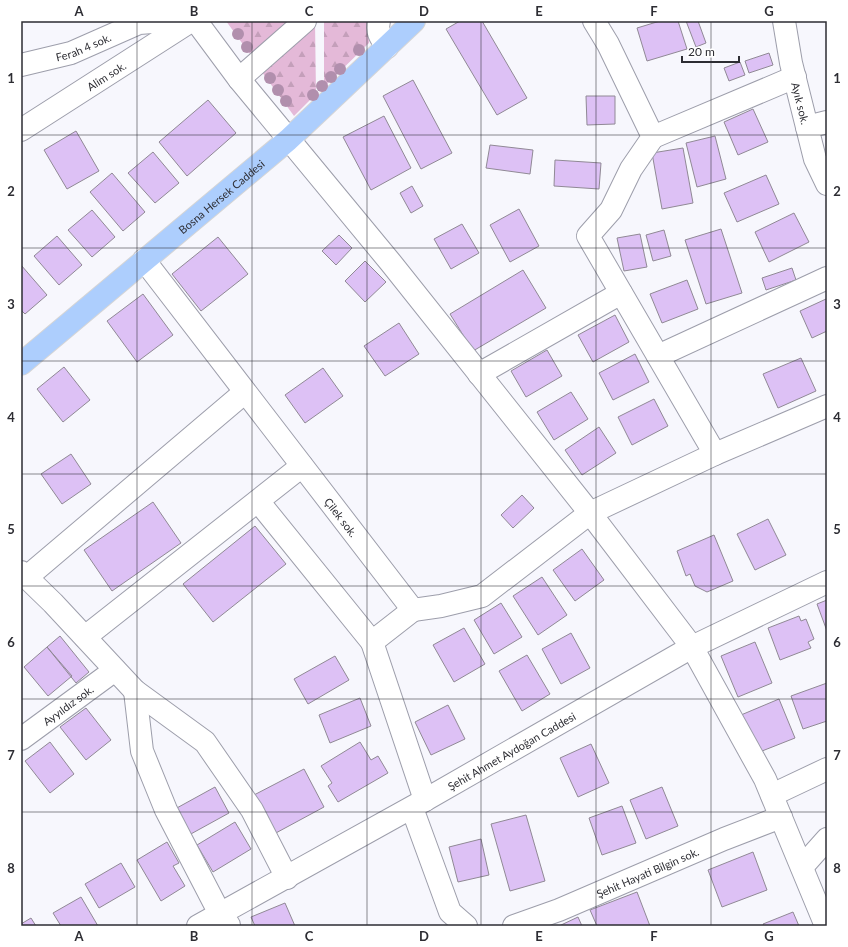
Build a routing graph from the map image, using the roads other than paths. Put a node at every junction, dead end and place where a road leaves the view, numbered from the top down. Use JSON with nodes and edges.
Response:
{"nodes":[{"id":1,"x":166,"y":21,"type":"edge"},
{"id":2,"x":191,"y":21,"type":"edge"},
{"id":3,"x":196,"y":21,"type":"edge"},
{"id":4,"x":305,"y":21,"type":"edge"},
{"id":5,"x":379,"y":21,"type":"edge"},
{"id":6,"x":414,"y":21,"type":"edge"},
{"id":7,"x":594,"y":21,"type":"edge"},
{"id":8,"x":784,"y":21,"type":"edge"},
{"id":9,"x":387,"y":47,"type":"junction"},
{"id":10,"x":21,"y":65,"type":"edge"},
{"id":11,"x":795,"y":77,"type":"junction"},
{"id":12,"x":239,"y":79,"type":"junction"},
{"id":13,"x":817,"y":124,"type":"edge"},
{"id":14,"x":21,"y":130,"type":"edge"},
{"id":15,"x":653,"y":137,"type":"junction"},
{"id":16,"x":288,"y":140,"type":"junction"},
{"id":17,"x":827,"y":184,"type":"edge"},
{"id":18,"x":144,"y":260,"type":"junction"},
{"id":19,"x":827,"y":278,"type":"edge"},
{"id":20,"x":621,"y":293,"type":"junction"},
{"id":21,"x":658,"y":356,"type":"junction"},
{"id":22,"x":21,"y":364,"type":"edge"},
{"id":23,"x":479,"y":374,"type":"junction"},
{"id":24,"x":245,"y":392,"type":"junction"},
{"id":25,"x":827,"y":406,"type":"edge"},
{"id":26,"x":715,"y":454,"type":"junction"},
{"id":27,"x":302,"y":466,"type":"junction"},
{"id":28,"x":258,"y":501,"type":"junction"},
{"id":29,"x":590,"y":513,"type":"junction"},
{"id":30,"x":24,"y":575,"type":"edge"},
{"id":31,"x":827,"y":582,"type":"edge"},
{"id":32,"x":413,"y":610,"type":"junction"},
{"id":33,"x":85,"y":637,"type":"junction"},
{"id":34,"x":372,"y":642,"type":"junction"},
{"id":35,"x":692,"y":647,"type":"junction"},
{"id":36,"x":115,"y":670,"type":"junction"},
{"id":37,"x":135,"y":692,"type":"junction"},
{"id":38,"x":21,"y":739,"type":"edge"},
{"id":39,"x":827,"y":769,"type":"edge"},
{"id":40,"x":772,"y":796,"type":"junction"},
{"id":41,"x":419,"y":804,"type":"junction"},
{"id":42,"x":781,"y":817,"type":"junction"},
{"id":43,"x":827,"y":839,"type":"edge"},
{"id":44,"x":802,"y":867,"type":"junction"},
{"id":45,"x":287,"y":878,"type":"junction"},
{"id":46,"x":225,"y":920,"type":"edge"},
{"id":47,"x":198,"y":926,"type":"edge"},
{"id":48,"x":466,"y":926,"type":"edge"},
{"id":49,"x":514,"y":926,"type":"edge"},
{"id":50,"x":826,"y":926,"type":"edge"}],
"edges":[{"from":1,"to":10,"type":"street","name":"Ferah 4 sok."},
{"from":2,"to":14,"type":"street","name":"Alim sok."},
{"from":3,"to":12,"type":"street"},
{"from":4,"to":12,"type":"street"},
{"from":5,"to":9,"type":"street"},
{"from":6,"to":9,"type":"main road","name":"Bosna Hersek Caddesi"},
{"from":7,"to":15,"type":"street"},
{"from":8,"to":11,"type":"street","name":"Ayık sok."},
{"from":9,"to":16,"type":"main road","name":"Bosna Hersek Caddesi"},
{"from":11,"to":13,"type":"street","name":"Ayık sok."},
{"from":11,"to":15,"type":"street"},
{"from":12,"to":16,"type":"street"},
{"from":13,"to":17,"type":"street","name":"Ayık sok."},
{"from":15,"to":20,"type":"street"},
{"from":16,"to":18,"type":"main road","name":"Bosna Hersek Caddesi"},
{"from":16,"to":23,"type":"street"},
{"from":18,"to":22,"type":"main road","name":"Bosna Hersek Caddesi"},
{"from":18,"to":24,"type":"street","name":"Çilek sok."},
{"from":19,"to":21,"type":"street"},
{"from":20,"to":21,"type":"street"},
{"from":20,"to":23,"type":"street"},
{"from":21,"to":26,"type":"street"},
{"from":23,"to":29,"type":"street"},
{"from":24,"to":27,"type":"street","name":"Çilek sok."},
{"from":24,"to":30,"type":"street"},
{"from":25,"to":26,"type":"street"},
{"from":26,"to":29,"type":"street"},
{"from":27,"to":28,"type":"street"},
{"from":27,"to":32,"type":"street","name":"Çilek sok."},
{"from":28,"to":33,"type":"street"},
{"from":28,"to":34,"type":"street"},
{"from":29,"to":32,"type":"street"},
{"from":29,"to":35,"type":"street"},
{"from":30,"to":33,"type":"street"},
{"from":31,"to":35,"type":"street","name":"Şehit Ahmet Aydoğan Caddesi"},
{"from":32,"to":34,"type":"street"},
{"from":33,"to":36,"type":"street"},
{"from":34,"to":41,"type":"street"},
{"from":35,"to":40,"type":"street"},
{"from":35,"to":41,"type":"street","name":"Şehit Ahmet Aydoğan Caddesi"},
{"from":36,"to":37,"type":"street"},
{"from":36,"to":38,"type":"street","name":"Ayyıldız sok."},
{"from":37,"to":45,"type":"street"},
{"from":37,"to":46,"type":"street"},
{"from":39,"to":40,"type":"street"},
{"from":40,"to":42,"type":"street"},
{"from":41,"to":45,"type":"street","name":"Şehit Ahmet Aydoğan Caddesi"},
{"from":41,"to":48,"type":"street"},
{"from":42,"to":44,"type":"street"},
{"from":42,"to":49,"type":"street","name":"Şehit Hayati Bilgin sok."},
{"from":43,"to":44,"type":"street"},
{"from":44,"to":50,"type":"street"},
{"from":45,"to":46,"type":"street","name":"Şehit Ahmet Aydoğan Caddesi"},
{"from":46,"to":47,"type":"street","name":"Şehit Ahmet Aydoğan Caddesi"}]}
